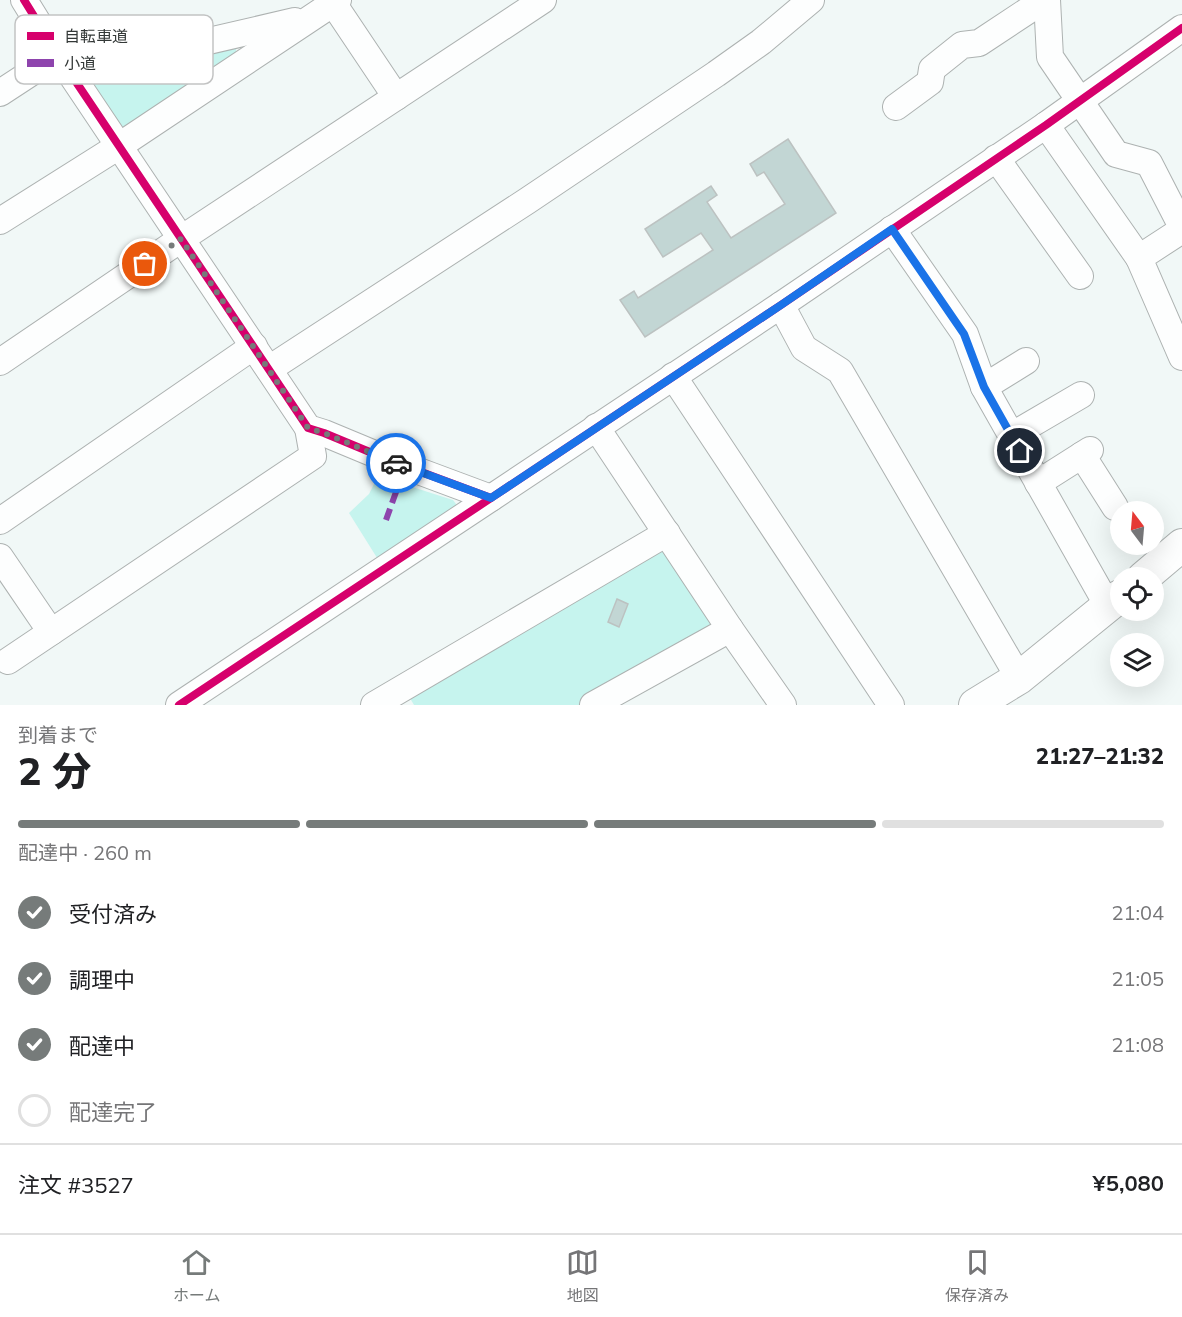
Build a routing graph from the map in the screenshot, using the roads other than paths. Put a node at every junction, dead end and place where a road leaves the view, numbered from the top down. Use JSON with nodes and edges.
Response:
{"nodes":[{"id":1,"x":24,"y":0,"type":"edge"},
{"id":2,"x":543,"y":0,"type":"edge"},
{"id":3,"x":811,"y":0,"type":"edge"},
{"id":4,"x":1045,"y":0,"type":"edge"},
{"id":5,"x":329,"y":5,"type":"edge"},
{"id":6,"x":33,"y":15,"type":"edge"},
{"id":7,"x":1182,"y":28,"type":"edge"},
{"id":8,"x":213,"y":31,"type":"edge"},
{"id":9,"x":213,"y":83,"type":"edge"},
{"id":10,"x":20,"y":84,"type":"edge"},
{"id":11,"x":77,"y":84,"type":"edge"},
{"id":12,"x":211,"y":84,"type":"edge"},
{"id":13,"x":0,"y":93,"type":"edge"},
{"id":14,"x":396,"y":97,"type":"junction"},
{"id":15,"x":1081,"y":100,"type":"junction"},
{"id":16,"x":896,"y":107,"type":"dead end"},
{"id":17,"x":1046,"y":125,"type":"junction"},
{"id":18,"x":119,"y":146,"type":"junction"},
{"id":19,"x":996,"y":158,"type":"junction"},
{"id":20,"x":0,"y":221,"type":"edge"},
{"id":21,"x":1182,"y":228,"type":"edge"},
{"id":22,"x":892,"y":229,"type":"junction"},
{"id":23,"x":181,"y":239,"type":"junction"},
{"id":24,"x":1138,"y":258,"type":"junction"},
{"id":25,"x":1080,"y":276,"type":"dead end"},
{"id":26,"x":781,"y":305,"type":"junction"},
{"id":27,"x":254,"y":346,"type":"junction"},
{"id":28,"x":1182,"y":357,"type":"edge"},
{"id":29,"x":1026,"y":361,"type":"dead end"},
{"id":30,"x":0,"y":362,"type":"edge"},
{"id":31,"x":269,"y":369,"type":"junction"},
{"id":32,"x":673,"y":376,"type":"junction"},
{"id":33,"x":984,"y":387,"type":"junction"},
{"id":34,"x":1081,"y":395,"type":"dead end"},
{"id":35,"x":596,"y":427,"type":"junction"},
{"id":36,"x":308,"y":428,"type":"junction"},
{"id":37,"x":1011,"y":435,"type":"junction"},
{"id":38,"x":1038,"y":483,"type":"junction"},
{"id":39,"x":491,"y":498,"type":"junction"},
{"id":40,"x":1112,"y":501,"type":"edge"},
{"id":41,"x":0,"y":521,"type":"edge"},
{"id":42,"x":667,"y":533,"type":"junction"},
{"id":43,"x":1182,"y":545,"type":"edge"},
{"id":44,"x":0,"y":557,"type":"edge"},
{"id":45,"x":1156,"y":567,"type":"edge"},
{"id":46,"x":1110,"y":595,"type":"edge"},
{"id":47,"x":1110,"y":604,"type":"edge"},
{"id":48,"x":730,"y":629,"type":"junction"},
{"id":49,"x":51,"y":632,"type":"junction"},
{"id":50,"x":9,"y":661,"type":"dead end"},
{"id":51,"x":1019,"y":678,"type":"junction"},
{"id":52,"x":409,"y":696,"type":"edge"},
{"id":53,"x":194,"y":701,"type":"edge"},
{"id":54,"x":374,"y":705,"type":"edge"},
{"id":55,"x":593,"y":705,"type":"edge"},
{"id":56,"x":783,"y":705,"type":"edge"},
{"id":57,"x":891,"y":705,"type":"edge"},
{"id":58,"x":975,"y":705,"type":"edge"}],
"edges":[{"from":1,"to":6,"type":"street"},
{"from":2,"to":14,"type":"street"},
{"from":3,"to":31,"type":"street"},
{"from":4,"to":15,"type":"street"},
{"from":4,"to":16,"type":"street"},
{"from":5,"to":8,"type":"street"},
{"from":5,"to":9,"type":"street"},
{"from":5,"to":14,"type":"street"},
{"from":7,"to":15,"type":"street"},
{"from":10,"to":13,"type":"street"},
{"from":11,"to":18,"type":"street"},
{"from":12,"to":18,"type":"street"},
{"from":14,"to":23,"type":"street"},
{"from":15,"to":17,"type":"street"},
{"from":15,"to":21,"type":"street"},
{"from":17,"to":19,"type":"street"},
{"from":17,"to":24,"type":"street"},
{"from":18,"to":20,"type":"street"},
{"from":18,"to":23,"type":"street"},
{"from":19,"to":22,"type":"street"},
{"from":19,"to":25,"type":"street"},
{"from":21,"to":24,"type":"street"},
{"from":22,"to":26,"type":"street"},
{"from":22,"to":33,"type":"street"},
{"from":23,"to":27,"type":"street"},
{"from":23,"to":30,"type":"street"},
{"from":24,"to":28,"type":"street"},
{"from":26,"to":32,"type":"street"},
{"from":26,"to":51,"type":"street"},
{"from":27,"to":31,"type":"street"},
{"from":27,"to":41,"type":"street"},
{"from":29,"to":33,"type":"street"},
{"from":31,"to":36,"type":"street"},
{"from":32,"to":35,"type":"street"},
{"from":32,"to":57,"type":"street"},
{"from":33,"to":37,"type":"street"},
{"from":34,"to":37,"type":"street"},
{"from":35,"to":39,"type":"street"},
{"from":35,"to":42,"type":"street"},
{"from":36,"to":39,"type":"street"},
{"from":36,"to":49,"type":"street"},
{"from":37,"to":38,"type":"street"},
{"from":38,"to":40,"type":"street"},
{"from":38,"to":46,"type":"street"},
{"from":39,"to":53,"type":"street"},
{"from":42,"to":48,"type":"street"},
{"from":42,"to":52,"type":"street"},
{"from":43,"to":45,"type":"street"},
{"from":44,"to":49,"type":"street"},
{"from":47,"to":51,"type":"street"},
{"from":48,"to":55,"type":"street"},
{"from":48,"to":56,"type":"street"},
{"from":49,"to":50,"type":"street"},
{"from":51,"to":58,"type":"street"},
{"from":52,"to":54,"type":"street"}]}
